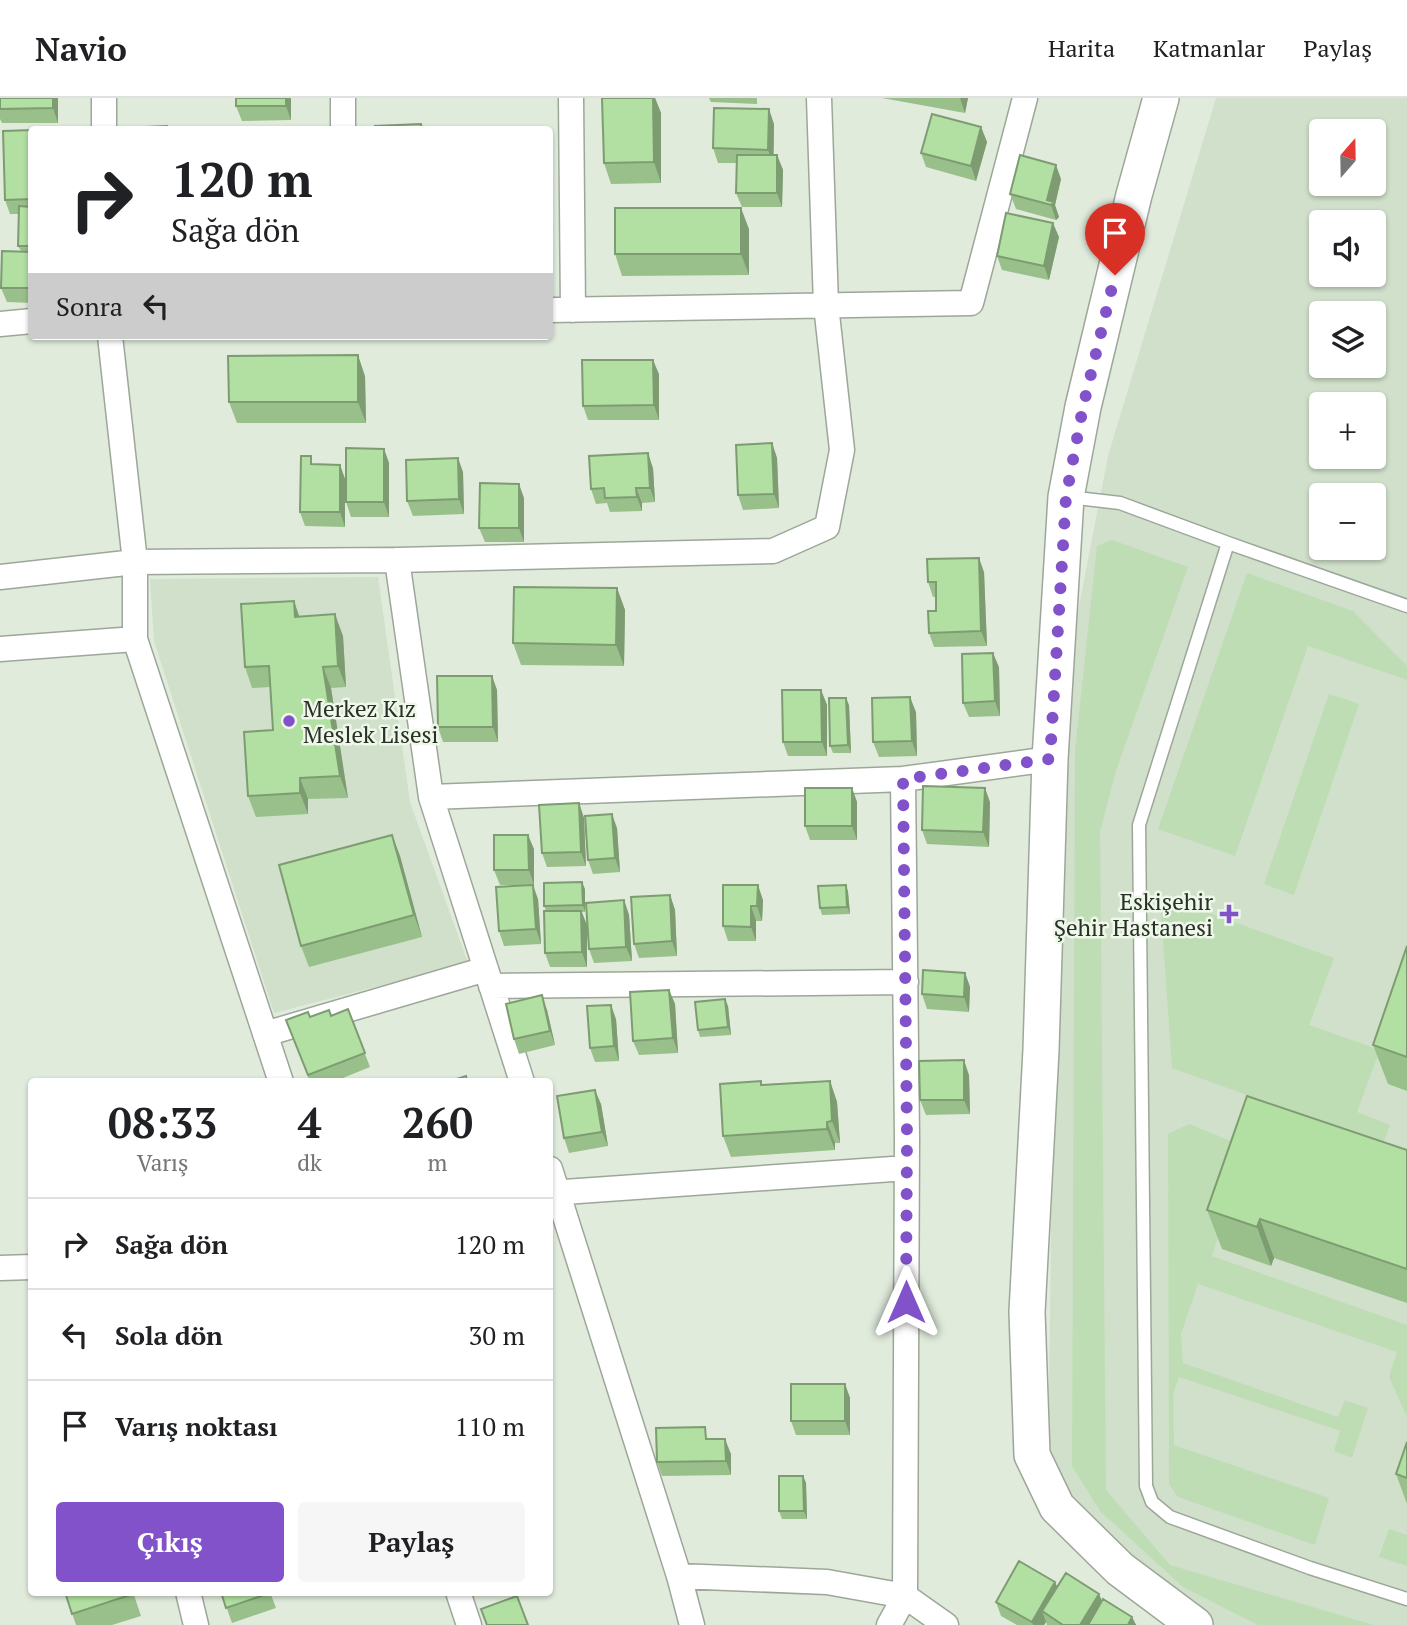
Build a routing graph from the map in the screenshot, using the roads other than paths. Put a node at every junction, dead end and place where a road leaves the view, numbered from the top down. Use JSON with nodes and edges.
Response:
{"nodes":[{"id":1,"x":104,"y":98,"type":"edge"},
{"id":2,"x":343,"y":98,"type":"edge"},
{"id":3,"x":571,"y":98,"type":"edge"},
{"id":4,"x":819,"y":98,"type":"edge"},
{"id":5,"x":1025,"y":98,"type":"edge"},
{"id":6,"x":1161,"y":98,"type":"edge"},
{"id":7,"x":104,"y":126,"type":"edge"},
{"id":8,"x":343,"y":126,"type":"edge"},
{"id":9,"x":825,"y":305,"type":"junction"},
{"id":10,"x":561,"y":310,"type":"edge"},
{"id":11,"x":28,"y":321,"type":"edge"},
{"id":12,"x":0,"y":324,"type":"edge"},
{"id":13,"x":110,"y":340,"type":"edge"},
{"id":14,"x":1066,"y":497,"type":"junction"},
{"id":15,"x":1228,"y":542,"type":"junction"},
{"id":16,"x":397,"y":560,"type":"junction"},
{"id":17,"x":135,"y":562,"type":"junction"},
{"id":18,"x":0,"y":577,"type":"edge"},
{"id":19,"x":1407,"y":606,"type":"edge"},
{"id":20,"x":135,"y":639,"type":"junction"},
{"id":21,"x":0,"y":649,"type":"edge"},
{"id":22,"x":1050,"y":759,"type":"junction"},
{"id":23,"x":903,"y":779,"type":"junction"},
{"id":24,"x":430,"y":797,"type":"junction"},
{"id":25,"x":488,"y":978,"type":"junction"},
{"id":26,"x":906,"y":982,"type":"junction"},
{"id":27,"x":265,"y":1034,"type":"junction"},
{"id":28,"x":280,"y":1078,"type":"edge"},
{"id":29,"x":521,"y":1078,"type":"edge"},
{"id":30,"x":907,"y":1168,"type":"junction"},
{"id":31,"x":553,"y":1185,"type":"edge"},
{"id":32,"x":553,"y":1188,"type":"edge"},
{"id":33,"x":28,"y":1267,"type":"edge"},
{"id":34,"x":0,"y":1268,"type":"edge"},
{"id":35,"x":680,"y":1576,"type":"junction"},
{"id":36,"x":189,"y":1596,"type":"edge"},
{"id":37,"x":459,"y":1596,"type":"edge"},
{"id":38,"x":905,"y":1596,"type":"junction"},
{"id":39,"x":1407,"y":1599,"type":"edge"},
{"id":40,"x":197,"y":1625,"type":"edge"},
{"id":41,"x":469,"y":1625,"type":"edge"},
{"id":42,"x":692,"y":1625,"type":"edge"},
{"id":43,"x":889,"y":1625,"type":"edge"},
{"id":44,"x":946,"y":1625,"type":"edge"},
{"id":45,"x":1195,"y":1625,"type":"edge"}],
"edges":[{"from":1,"to":7,"type":"street"},
{"from":2,"to":8,"type":"street"},
{"from":3,"to":10,"type":"street"},
{"from":4,"to":9,"type":"street"},
{"from":5,"to":9,"type":"street"},
{"from":6,"to":14,"type":"street"},
{"from":9,"to":10,"type":"street"},
{"from":9,"to":16,"type":"street"},
{"from":11,"to":12,"type":"street"},
{"from":13,"to":17,"type":"street"},
{"from":14,"to":15,"type":"lane"},
{"from":14,"to":22,"type":"street"},
{"from":15,"to":19,"type":"lane"},
{"from":15,"to":39,"type":"lane"},
{"from":16,"to":17,"type":"street"},
{"from":16,"to":24,"type":"street"},
{"from":17,"to":18,"type":"street"},
{"from":17,"to":20,"type":"street"},
{"from":20,"to":21,"type":"street"},
{"from":20,"to":27,"type":"street"},
{"from":22,"to":23,"type":"street"},
{"from":22,"to":45,"type":"street"},
{"from":23,"to":24,"type":"street"},
{"from":23,"to":26,"type":"street"},
{"from":24,"to":25,"type":"street"},
{"from":25,"to":26,"type":"street"},
{"from":25,"to":27,"type":"street"},
{"from":25,"to":29,"type":"street"},
{"from":26,"to":30,"type":"street"},
{"from":27,"to":28,"type":"street"},
{"from":30,"to":31,"type":"street"},
{"from":30,"to":38,"type":"street"},
{"from":32,"to":35,"type":"street"},
{"from":33,"to":34,"type":"street"},
{"from":35,"to":38,"type":"street"},
{"from":35,"to":42,"type":"street"},
{"from":36,"to":40,"type":"street"},
{"from":37,"to":41,"type":"street"},
{"from":38,"to":43,"type":"street"},
{"from":38,"to":44,"type":"street"}]}
